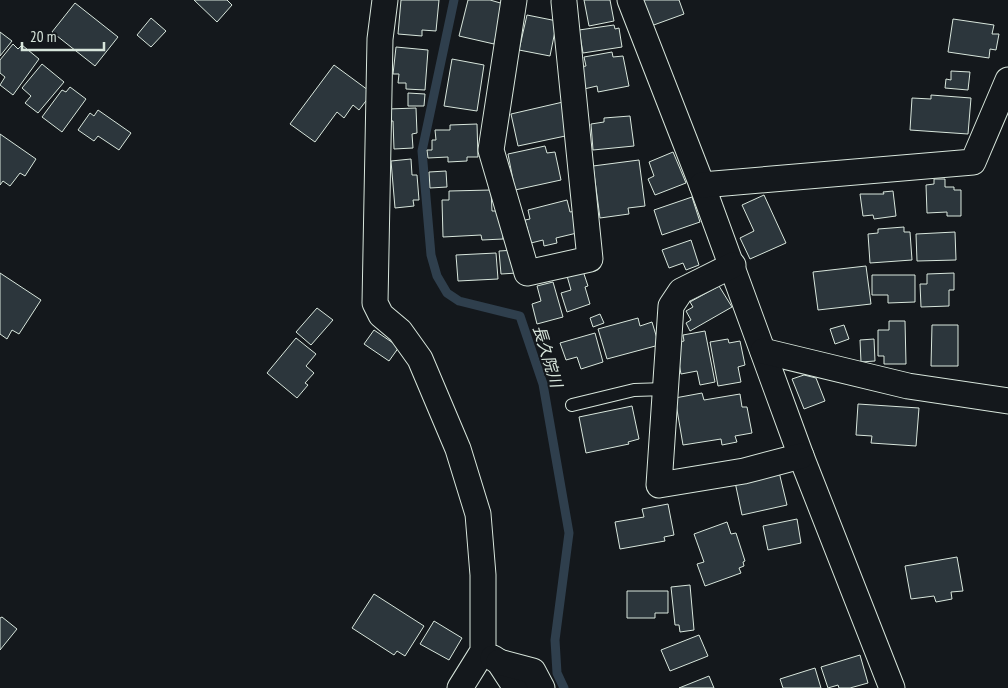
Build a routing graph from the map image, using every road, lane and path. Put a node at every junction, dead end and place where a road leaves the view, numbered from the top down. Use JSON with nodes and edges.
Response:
{"nodes":[{"id":1,"x":385,"y":0,"type":"edge"},
{"id":2,"x":514,"y":0,"type":"edge"},
{"id":3,"x":630,"y":0,"type":"edge"},
{"id":4,"x":561,"y":1,"type":"edge"},
{"id":5,"x":1008,"y":80,"type":"edge"},
{"id":6,"x":702,"y":185,"type":"junction"},
{"id":7,"x":732,"y":265,"type":"junction"},
{"id":8,"x":763,"y":351,"type":"junction"},
{"id":9,"x":666,"y":389,"type":"junction"},
{"id":10,"x":1008,"y":401,"type":"edge"},
{"id":11,"x":572,"y":405,"type":"dead end"},
{"id":12,"x":801,"y":456,"type":"junction"},
{"id":13,"x":491,"y":657,"type":"junction"},
{"id":14,"x":460,"y":688,"type":"edge"},
{"id":15,"x":516,"y":688,"type":"edge"},
{"id":16,"x":542,"y":688,"type":"edge"},
{"id":17,"x":892,"y":688,"type":"edge"}],
"edges":[{"from":1,"to":13,"type":"street"},
{"from":2,"to":4,"type":"street"},
{"from":3,"to":6,"type":"street"},
{"from":5,"to":6,"type":"street"},
{"from":6,"to":7,"type":"street"},
{"from":7,"to":8,"type":"street"},
{"from":7,"to":9,"type":"street"},
{"from":8,"to":10,"type":"street"},
{"from":8,"to":12,"type":"street"},
{"from":9,"to":11,"type":"lane"},
{"from":9,"to":12,"type":"street"},
{"from":12,"to":17,"type":"street"},
{"from":13,"to":14,"type":"street"},
{"from":13,"to":15,"type":"street"},
{"from":13,"to":16,"type":"street"}]}
